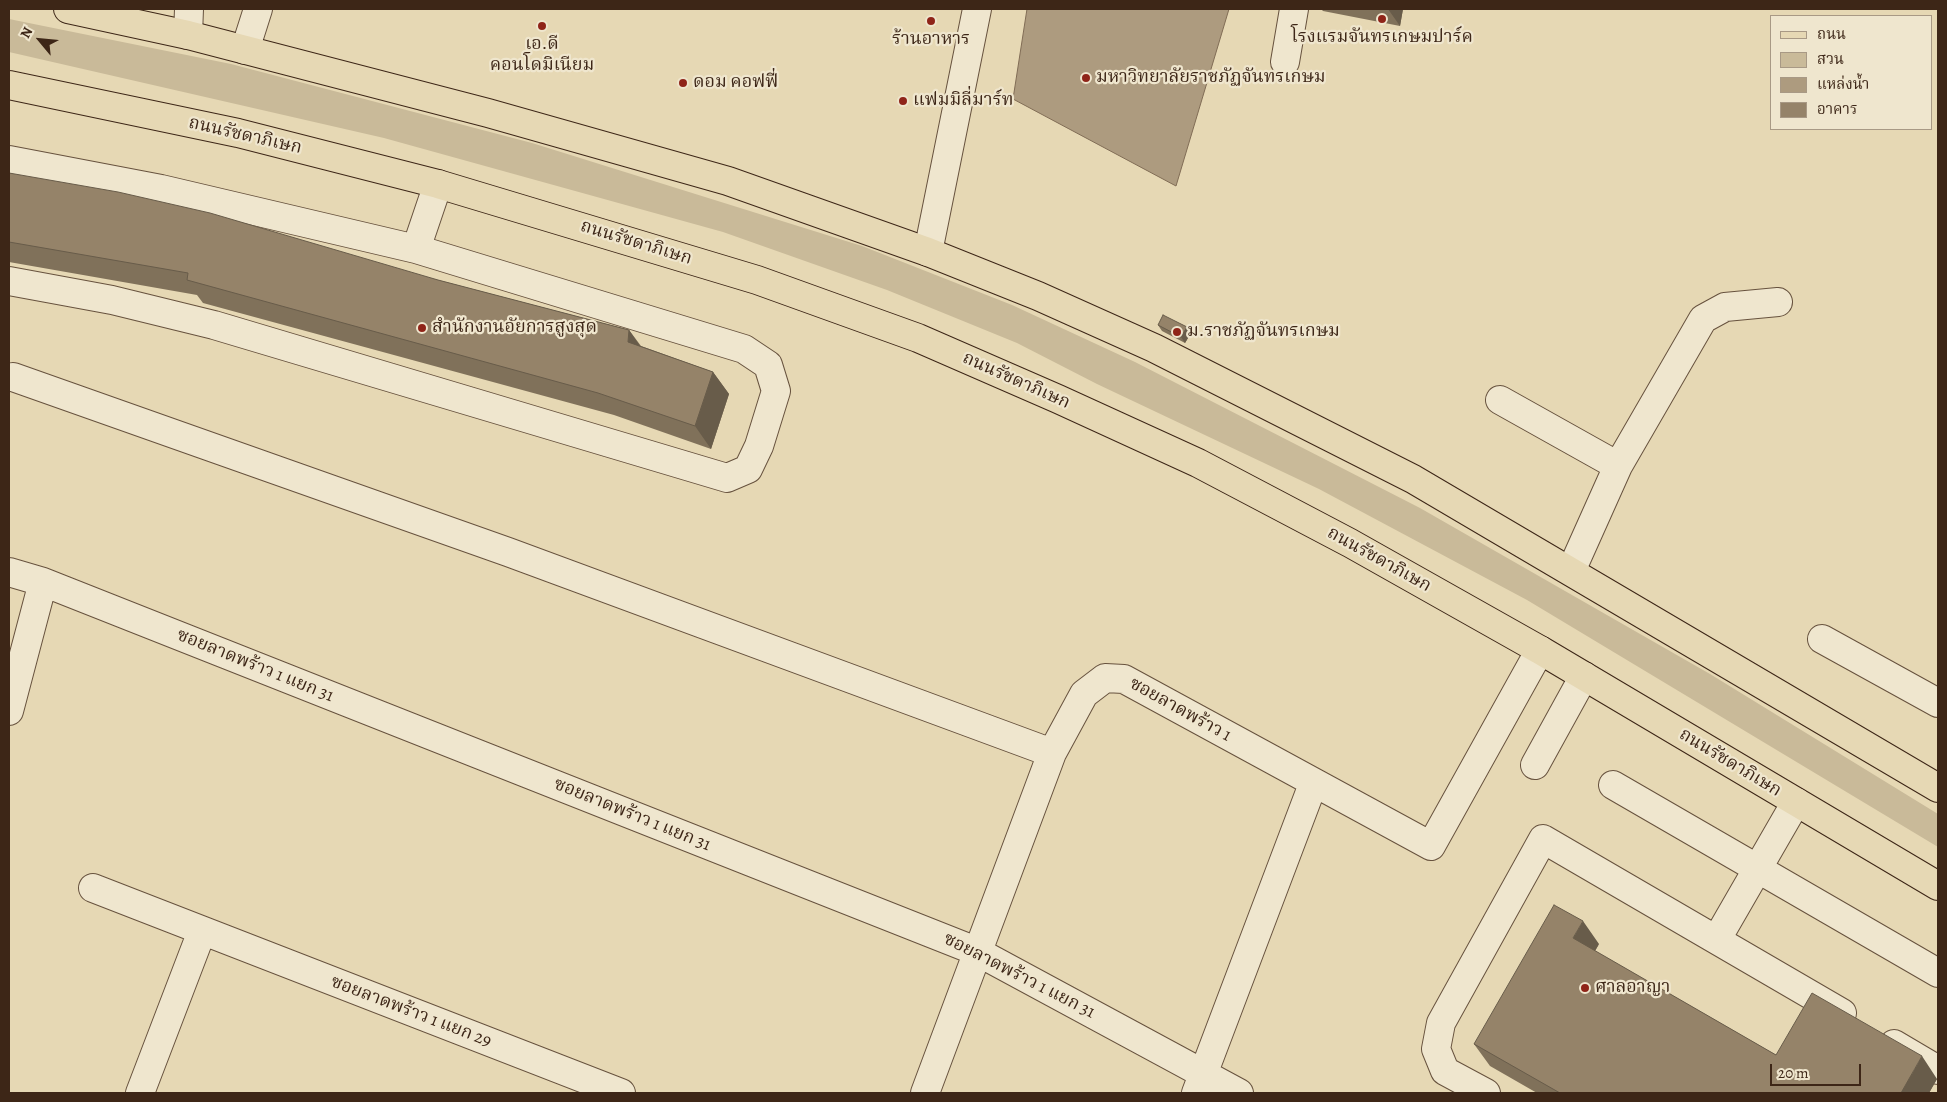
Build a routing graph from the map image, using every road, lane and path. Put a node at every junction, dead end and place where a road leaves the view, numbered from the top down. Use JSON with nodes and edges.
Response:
{"nodes":[{"id":1,"x":68,"y":9,"type":"edge"},
{"id":2,"x":258,"y":9,"type":"edge"},
{"id":3,"x":977,"y":9,"type":"edge"},
{"id":4,"x":1294,"y":9,"type":"edge"},
{"id":5,"x":189,"y":22,"type":"edge"},
{"id":6,"x":245,"y":50,"type":"junction"},
{"id":7,"x":1284,"y":62,"type":"dead end"},
{"id":8,"x":9,"y":85,"type":"edge"},
{"id":9,"x":9,"y":160,"type":"edge"},
{"id":10,"x":438,"y":184,"type":"junction"},
{"id":11,"x":416,"y":249,"type":"junction"},
{"id":12,"x":928,"y":252,"type":"junction"},
{"id":13,"x":9,"y":281,"type":"edge"},
{"id":14,"x":1778,"y":302,"type":"dead end"},
{"id":15,"x":13,"y":377,"type":"dead end"},
{"id":16,"x":1500,"y":400,"type":"dead end"},
{"id":17,"x":1618,"y":466,"type":"junction"},
{"id":18,"x":9,"y":572,"type":"edge"},
{"id":19,"x":1572,"y":572,"type":"junction"},
{"id":20,"x":43,"y":582,"type":"junction"},
{"id":21,"x":1822,"y":639,"type":"dead end"},
{"id":22,"x":1540,"y":650,"type":"junction"},
{"id":23,"x":1584,"y":676,"type":"junction"},
{"id":24,"x":1938,"y":702,"type":"edge"},
{"id":25,"x":9,"y":711,"type":"edge"},
{"id":26,"x":1052,"y":753,"type":"junction"},
{"id":27,"x":1535,"y":765,"type":"dead end"},
{"id":28,"x":1313,"y":784,"type":"junction"},
{"id":29,"x":1614,"y":785,"type":"dead end"},
{"id":30,"x":1938,"y":788,"type":"edge"},
{"id":31,"x":1796,"y":802,"type":"junction"},
{"id":32,"x":1758,"y":869,"type":"junction"},
{"id":33,"x":1938,"y":886,"type":"edge"},
{"id":34,"x":94,"y":888,"type":"dead end"},
{"id":35,"x":202,"y":931,"type":"junction"},
{"id":36,"x":1717,"y":939,"type":"junction"},
{"id":37,"x":976,"y":951,"type":"junction"},
{"id":38,"x":1938,"y":973,"type":"edge"},
{"id":39,"x":1938,"y":1070,"type":"edge"},
{"id":40,"x":1200,"y":1083,"type":"edge"},
{"id":41,"x":140,"y":1093,"type":"edge"},
{"id":42,"x":621,"y":1093,"type":"edge"},
{"id":43,"x":925,"y":1093,"type":"edge"},
{"id":44,"x":1239,"y":1093,"type":"edge"},
{"id":45,"x":1486,"y":1093,"type":"edge"}],
"edges":[{"from":1,"to":5,"type":"main road"},
{"from":2,"to":6,"type":"street"},
{"from":3,"to":12,"type":"street"},
{"from":4,"to":7,"type":"street"},
{"from":5,"to":6,"type":"main road"},
{"from":6,"to":12,"type":"main road"},
{"from":8,"to":10,"type":"main road","name":"ถนนรัชดาภิเษก"},
{"from":9,"to":11,"type":"street"},
{"from":10,"to":11,"type":"street"},
{"from":10,"to":22,"type":"main road","name":"ถนนรัชดาภิเษก"},
{"from":11,"to":13,"type":"street"},
{"from":12,"to":19,"type":"main road"},
{"from":14,"to":17,"type":"street"},
{"from":15,"to":26,"type":"street"},
{"from":16,"to":17,"type":"street"},
{"from":17,"to":19,"type":"street"},
{"from":18,"to":20,"type":"street","name":"ซอยลาดพร้าว 1 แยก 31"},
{"from":19,"to":30,"type":"main road"},
{"from":20,"to":25,"type":"street"},
{"from":20,"to":37,"type":"street","name":"ซอยลาดพร้าว 1 แยก 31"},
{"from":21,"to":24,"type":"street"},
{"from":22,"to":23,"type":"main road","name":"ถนนรัชดาภิเษก"},
{"from":22,"to":28,"type":"street","name":"ซอยลาดพร้าว 1"},
{"from":23,"to":27,"type":"street"},
{"from":23,"to":31,"type":"main road","name":"ถนนรัชดาภิเษก"},
{"from":26,"to":28,"type":"street","name":"ซอยลาดพร้าว 1"},
{"from":26,"to":37,"type":"street","name":"ซอยลาดพร้าว 1"},
{"from":28,"to":40,"type":"street"},
{"from":29,"to":32,"type":"street"},
{"from":31,"to":32,"type":"street"},
{"from":31,"to":33,"type":"main road","name":"ถนนรัชดาภิเษก"},
{"from":32,"to":36,"type":"street"},
{"from":32,"to":38,"type":"street"},
{"from":34,"to":35,"type":"street","name":"ซอยลาดพร้าว 1 แยก 29"},
{"from":35,"to":41,"type":"street"},
{"from":35,"to":42,"type":"street","name":"ซอยลาดพร้าว 1 แยก 29"},
{"from":36,"to":39,"type":"street"},
{"from":36,"to":45,"type":"street"},
{"from":37,"to":40,"type":"street","name":"ซอยลาดพร้าว 1 แยก 31"},
{"from":37,"to":43,"type":"street","name":"ซอยลาดพร้าว 1"},
{"from":40,"to":44,"type":"street","name":"ซอยลาดพร้าว 1 แยก 31"}]}
